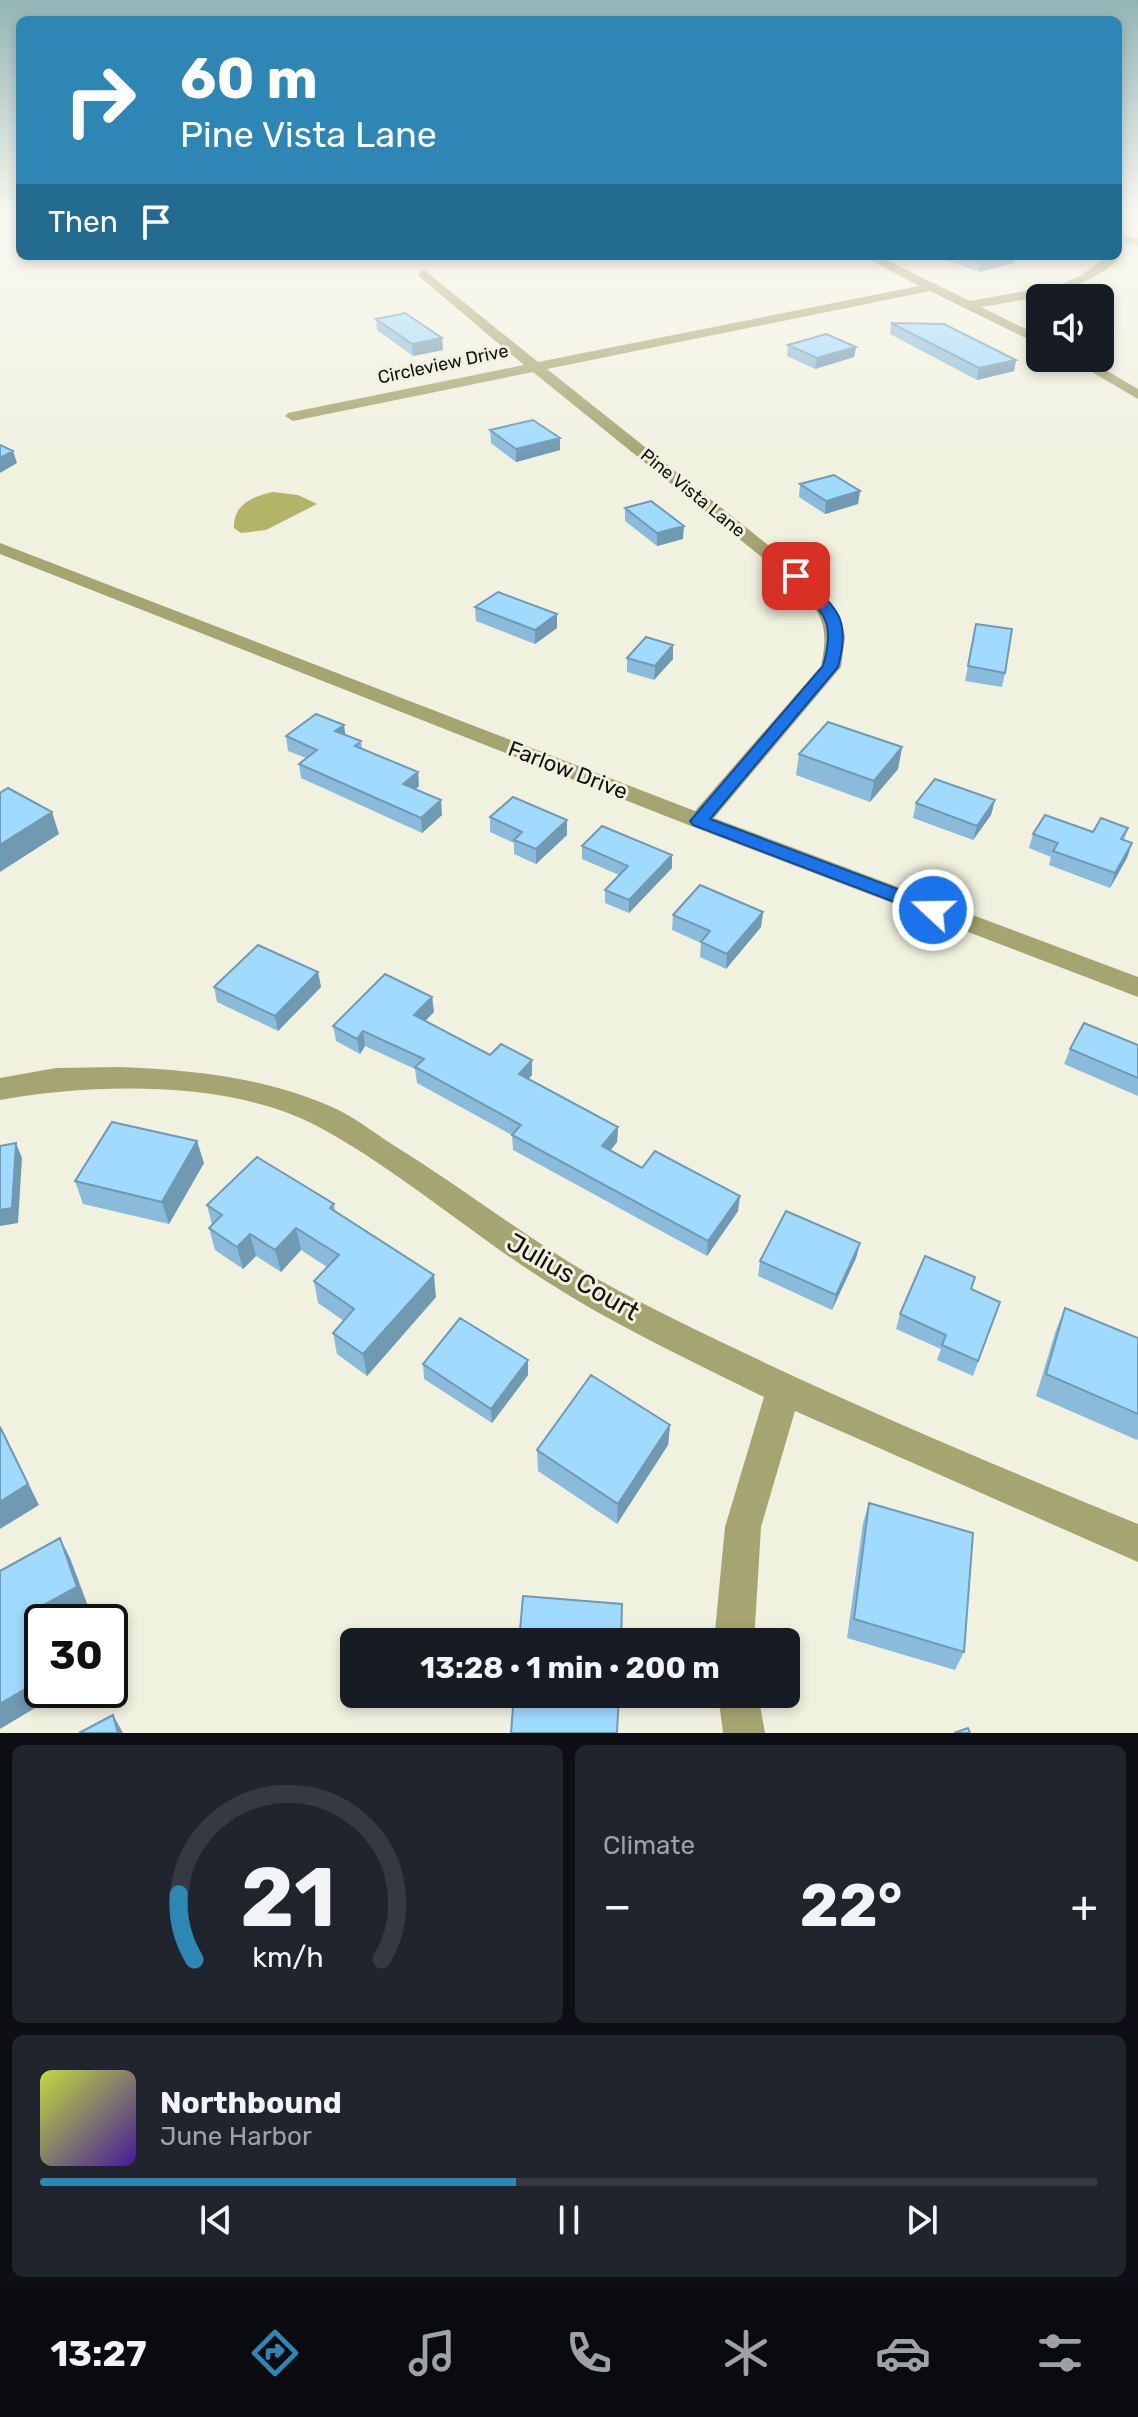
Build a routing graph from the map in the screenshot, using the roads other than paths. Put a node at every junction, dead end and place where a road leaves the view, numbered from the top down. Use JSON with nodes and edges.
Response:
{"nodes":[{"id":1,"x":450,"y":296,"type":"edge"},
{"id":2,"x":887,"y":296,"type":"edge"},
{"id":3,"x":950,"y":296,"type":"edge"},
{"id":4,"x":1016,"y":296,"type":"edge"},
{"id":5,"x":969,"y":305,"type":"junction"},
{"id":6,"x":1026,"y":334,"type":"edge"},
{"id":7,"x":533,"y":365,"type":"junction"},
{"id":8,"x":1099,"y":372,"type":"edge"},
{"id":9,"x":1138,"y":395,"type":"edge"},
{"id":10,"x":293,"y":416,"type":"dead end"},
{"id":11,"x":0,"y":548,"type":"edge"},
{"id":12,"x":699,"y":821,"type":"junction"},
{"id":13,"x":1138,"y":987,"type":"edge"},
{"id":14,"x":0,"y":1089,"type":"edge"},
{"id":15,"x":784,"y":1389,"type":"junction"},
{"id":16,"x":1138,"y":1543,"type":"edge"},
{"id":17,"x":735,"y":1628,"type":"edge"},
{"id":18,"x":740,"y":1708,"type":"edge"},
{"id":19,"x":744,"y":1733,"type":"edge"}],
"edges":[{"from":1,"to":7,"type":"street","name":"Pine Vista Lane"},
{"from":2,"to":7,"type":"street","name":"Circleview Drive"},
{"from":3,"to":5,"type":"street"},
{"from":4,"to":5,"type":"street"},
{"from":5,"to":6,"type":"street"},
{"from":7,"to":10,"type":"street","name":"Circleview Drive"},
{"from":7,"to":12,"type":"street","name":"Pine Vista Lane"},
{"from":8,"to":9,"type":"street"},
{"from":11,"to":12,"type":"street","name":"Farlow Drive"},
{"from":12,"to":13,"type":"street","name":"Farlow Drive"},
{"from":14,"to":15,"type":"street","name":"Julius Court"},
{"from":15,"to":16,"type":"street","name":"Julius Court"},
{"from":15,"to":17,"type":"street"},
{"from":18,"to":19,"type":"street"}]}
